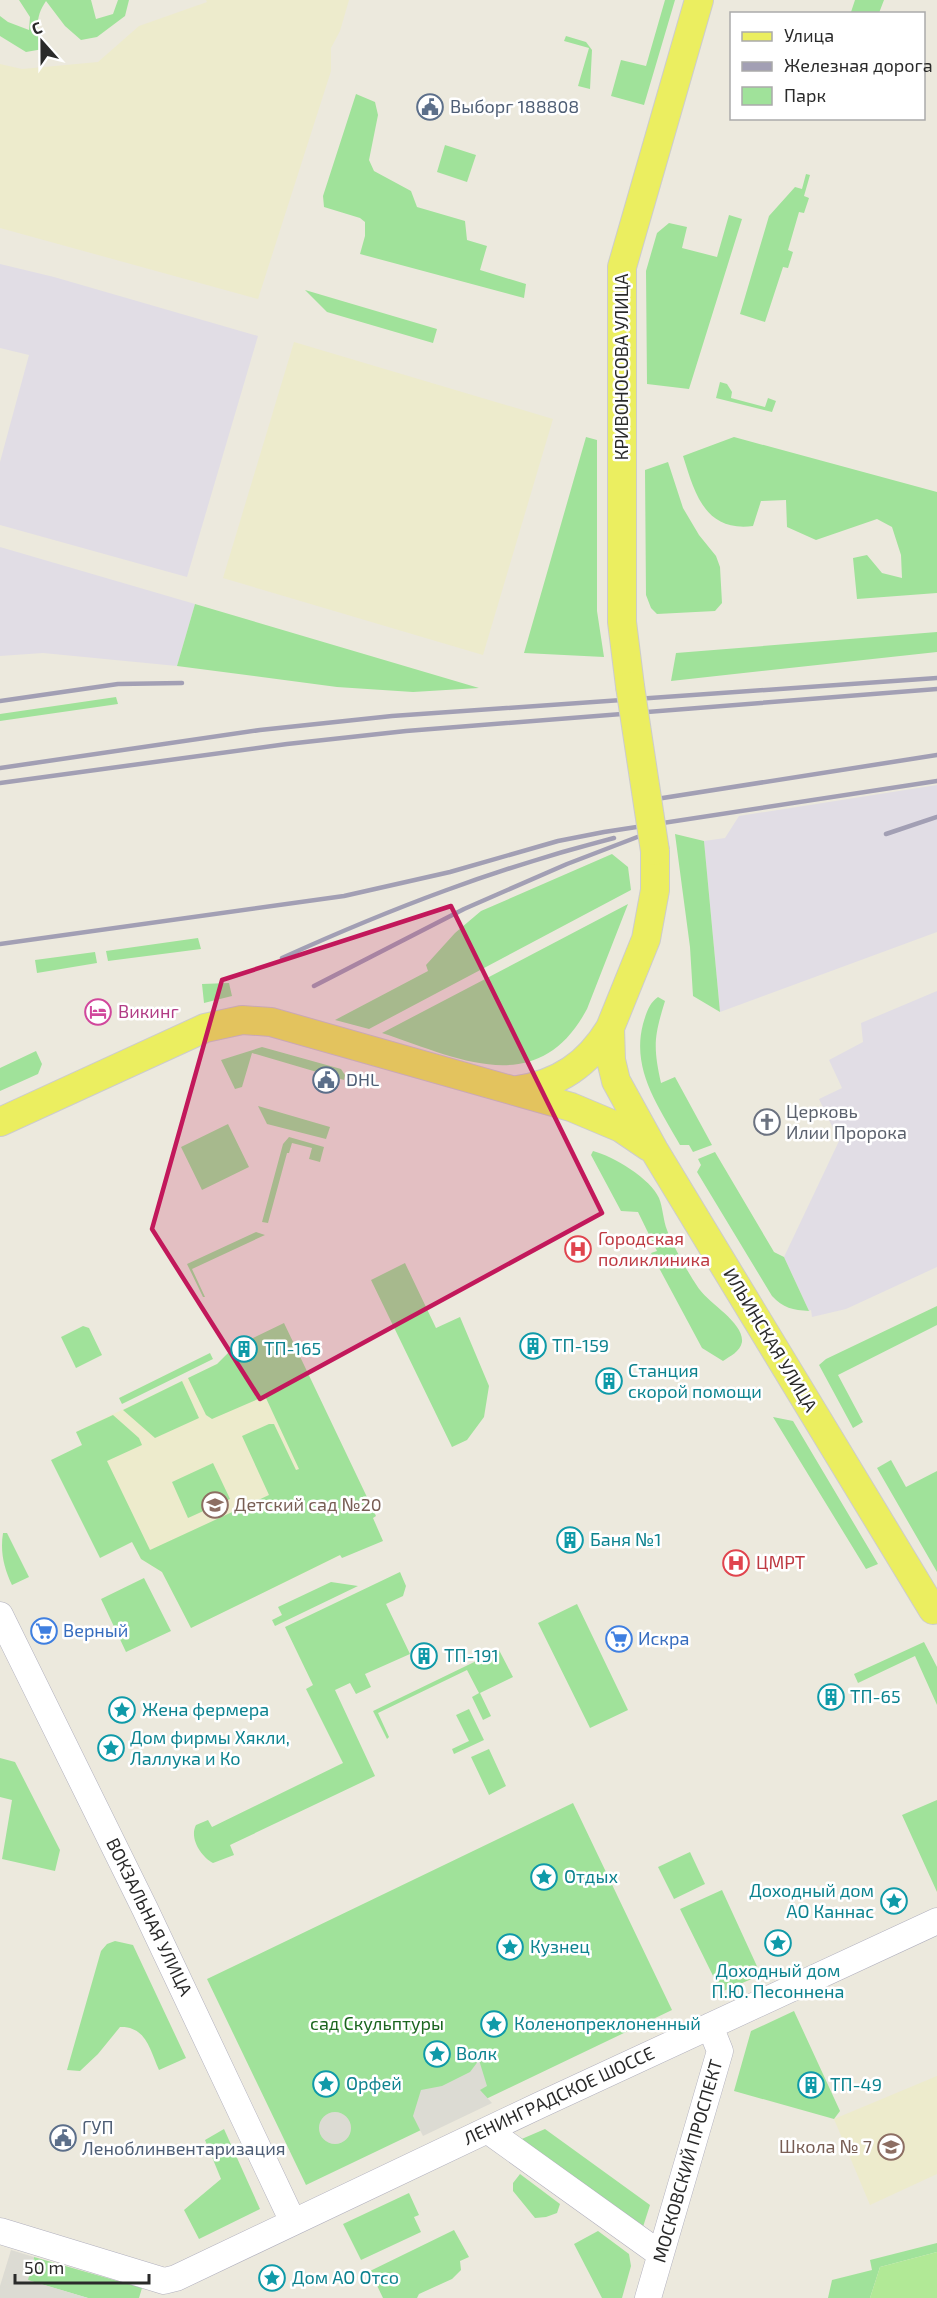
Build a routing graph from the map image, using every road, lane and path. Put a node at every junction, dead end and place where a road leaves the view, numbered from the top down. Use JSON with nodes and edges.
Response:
{"nodes":[{"id":1,"x":699,"y":0,"type":"edge"},
{"id":2,"x":655,"y":851,"type":"joint"},
{"id":3,"x":610,"y":1028,"type":"junction"},
{"id":4,"x":515,"y":1090,"type":"junction"},
{"id":5,"x":0,"y":1122,"type":"edge"},
{"id":6,"x":654,"y":1150,"type":"junction"},
{"id":7,"x":936,"y":1612,"type":"edge"},
{"id":8,"x":0,"y":1615,"type":"edge"},
{"id":9,"x":937,"y":1921,"type":"edge"},
{"id":10,"x":710,"y":2025,"type":"junction"},
{"id":11,"x":487,"y":2130,"type":"junction"},
{"id":12,"x":293,"y":2222,"type":"junction"},
{"id":13,"x":0,"y":2231,"type":"edge"},
{"id":14,"x":660,"y":2254,"type":"junction"},
{"id":15,"x":648,"y":2298,"type":"edge"}],
"edges":[{"from":1,"to":2,"type":"main road","name":"КРИВОНОСОВА УЛИЦА","bridge":true},
{"from":2,"to":3,"type":"main road","name":"ИЛЬИНСКАЯ УЛИЦА"},
{"from":3,"to":4,"type":"main road"},
{"from":3,"to":6,"type":"main road","name":"ИЛЬИНСКАЯ УЛИЦА"},
{"from":4,"to":5,"type":"main road"},
{"from":4,"to":6,"type":"main road"},
{"from":6,"to":7,"type":"main road","name":"ИЛЬИНСКАЯ УЛИЦА"},
{"from":8,"to":12,"type":"street","name":"ВОКЗАЛЬНАЯ УЛИЦА"},
{"from":9,"to":10,"type":"street","name":"ЛЕНИНГРАДСКОЕ ШОССЕ"},
{"from":10,"to":11,"type":"street","name":"ЛЕНИНГРАДСКОЕ ШОССЕ"},
{"from":10,"to":14,"type":"street","name":"МОСКОВСКИЙ ПРОСПЕКТ"},
{"from":11,"to":12,"type":"street","name":"ЛЕНИНГРАДСКОЕ ШОССЕ"},
{"from":11,"to":14,"type":"street"},
{"from":12,"to":13,"type":"street","name":"ЛЕНИНГРАДСКОЕ ШОССЕ"},
{"from":14,"to":15,"type":"street","name":"МОСКОВСКИЙ ПРОСПЕКТ"}]}
